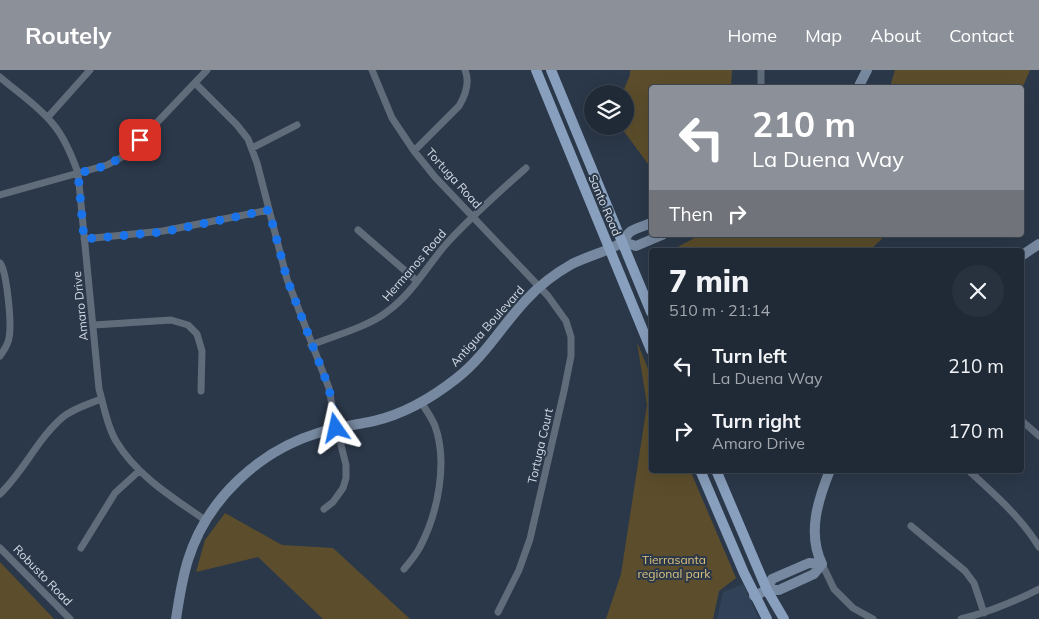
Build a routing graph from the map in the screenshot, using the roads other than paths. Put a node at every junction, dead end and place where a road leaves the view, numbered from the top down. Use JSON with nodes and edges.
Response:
{"nodes":[{"id":1,"x":90,"y":70,"type":"edge"},
{"id":2,"x":207,"y":70,"type":"edge"},
{"id":3,"x":372,"y":70,"type":"edge"},
{"id":4,"x":466,"y":70,"type":"edge"},
{"id":5,"x":536,"y":70,"type":"edge"},
{"id":6,"x":551,"y":70,"type":"edge"},
{"id":7,"x":762,"y":70,"type":"edge"},
{"id":8,"x":867,"y":70,"type":"edge"},
{"id":9,"x":0,"y":77,"type":"edge"},
{"id":10,"x":195,"y":83,"type":"junction"},
{"id":11,"x":761,"y":85,"type":"edge"},
{"id":12,"x":860,"y":85,"type":"edge"},
{"id":13,"x":48,"y":117,"type":"junction"},
{"id":14,"x":297,"y":125,"type":"dead end"},
{"id":15,"x":252,"y":148,"type":"junction"},
{"id":16,"x":414,"y":151,"type":"junction"},
{"id":17,"x":526,"y":168,"type":"dead end"},
{"id":18,"x":78,"y":173,"type":"junction"},
{"id":19,"x":0,"y":195,"type":"edge"},
{"id":20,"x":269,"y":210,"type":"junction"},
{"id":21,"x":473,"y":217,"type":"junction"},
{"id":22,"x":649,"y":224,"type":"edge"},
{"id":23,"x":358,"y":230,"type":"dead end"},
{"id":24,"x":657,"y":237,"type":"edge"},
{"id":25,"x":84,"y":239,"type":"junction"},
{"id":26,"x":623,"y":242,"type":"junction"},
{"id":27,"x":1039,"y":244,"type":"edge"},
{"id":28,"x":610,"y":248,"type":"junction"},
{"id":29,"x":1024,"y":254,"type":"edge"},
{"id":30,"x":0,"y":263,"type":"edge"},
{"id":31,"x":418,"y":281,"type":"junction"},
{"id":32,"x":540,"y":287,"type":"junction"},
{"id":33,"x":649,"y":307,"type":"edge"},
{"id":34,"x":94,"y":325,"type":"junction"},
{"id":35,"x":311,"y":345,"type":"junction"},
{"id":36,"x":649,"y":345,"type":"edge"},
{"id":37,"x":0,"y":356,"type":"edge"},
{"id":38,"x":201,"y":391,"type":"dead end"},
{"id":39,"x":102,"y":399,"type":"junction"},
{"id":40,"x":421,"y":402,"type":"junction"},
{"id":41,"x":1024,"y":423,"type":"edge"},
{"id":42,"x":336,"y":428,"type":"junction"},
{"id":43,"x":1039,"y":436,"type":"edge"},
{"id":44,"x":139,"y":471,"type":"junction"},
{"id":45,"x":701,"y":473,"type":"edge"},
{"id":46,"x":717,"y":473,"type":"edge"},
{"id":47,"x":829,"y":473,"type":"edge"},
{"id":48,"x":971,"y":473,"type":"edge"},
{"id":49,"x":0,"y":494,"type":"edge"},
{"id":50,"x":324,"y":509,"type":"dead end"},
{"id":51,"x":205,"y":520,"type":"junction"},
{"id":52,"x":912,"y":526,"type":"dead end"},
{"id":53,"x":0,"y":548,"type":"edge"},
{"id":54,"x":81,"y":548,"type":"dead end"},
{"id":55,"x":1039,"y":548,"type":"edge"},
{"id":56,"x":822,"y":564,"type":"junction"},
{"id":57,"x":404,"y":569,"type":"dead end"},
{"id":58,"x":1039,"y":589,"type":"edge"},
{"id":59,"x":767,"y":590,"type":"junction"},
{"id":60,"x":754,"y":596,"type":"junction"},
{"id":61,"x":498,"y":612,"type":"dead end"},
{"id":62,"x":984,"y":613,"type":"junction"},
{"id":63,"x":70,"y":619,"type":"edge"},
{"id":64,"x":176,"y":619,"type":"edge"},
{"id":65,"x":767,"y":619,"type":"edge"},
{"id":66,"x":784,"y":619,"type":"edge"},
{"id":67,"x":873,"y":619,"type":"edge"},
{"id":68,"x":961,"y":619,"type":"edge"}],
"edges":[{"from":1,"to":13,"type":"street"},
{"from":2,"to":10,"type":"street"},
{"from":3,"to":16,"type":"street","name":"Tortuga Road"},
{"from":4,"to":16,"type":"street"},
{"from":5,"to":28,"type":"main road","name":"Santo Road"},
{"from":6,"to":26,"type":"main road","name":"Santo Road"},
{"from":7,"to":11,"type":"street"},
{"from":8,"to":12,"type":"street"},
{"from":9,"to":13,"type":"street","name":"Amaro Drive"},
{"from":10,"to":15,"type":"street"},
{"from":10,"to":18,"type":"street"},
{"from":13,"to":18,"type":"street","name":"Amaro Drive"},
{"from":14,"to":15,"type":"street"},
{"from":15,"to":20,"type":"street"},
{"from":16,"to":21,"type":"street","name":"Tortuga Road"},
{"from":17,"to":21,"type":"street","name":"Hermanos Road"},
{"from":18,"to":19,"type":"street"},
{"from":18,"to":25,"type":"street","name":"Amaro Drive"},
{"from":20,"to":25,"type":"street"},
{"from":20,"to":35,"type":"street"},
{"from":21,"to":31,"type":"street","name":"Hermanos Road"},
{"from":21,"to":32,"type":"street","name":"Tortuga Road"},
{"from":22,"to":26,"type":"street","name":"Antigua Boulevard"},
{"from":23,"to":31,"type":"street"},
{"from":24,"to":26,"type":"street","name":"Antigua Boulevard"},
{"from":25,"to":34,"type":"street","name":"Amaro Drive"},
{"from":26,"to":28,"type":"street","name":"Antigua Boulevard"},
{"from":26,"to":33,"type":"main road","name":"Santo Road"},
{"from":27,"to":29,"type":"street"},
{"from":28,"to":32,"type":"street","name":"Antigua Boulevard"},
{"from":28,"to":36,"type":"main road","name":"Santo Road"},
{"from":30,"to":37,"type":"street"},
{"from":31,"to":35,"type":"street","name":"Hermanos Road"},
{"from":32,"to":40,"type":"street","name":"Antigua Boulevard"},
{"from":32,"to":61,"type":"street","name":"Tortuga Court"},
{"from":34,"to":38,"type":"street"},
{"from":34,"to":39,"type":"street","name":"Amaro Drive"},
{"from":35,"to":42,"type":"street"},
{"from":39,"to":44,"type":"street","name":"Amaro Drive"},
{"from":39,"to":49,"type":"street"},
{"from":40,"to":42,"type":"street","name":"Antigua Boulevard"},
{"from":40,"to":57,"type":"street"},
{"from":41,"to":43,"type":"street"},
{"from":42,"to":50,"type":"street"},
{"from":42,"to":51,"type":"street","name":"Antigua Boulevard"},
{"from":44,"to":51,"type":"street","name":"Amaro Drive"},
{"from":44,"to":54,"type":"street"},
{"from":45,"to":60,"type":"main road"},
{"from":46,"to":59,"type":"main road"},
{"from":47,"to":56,"type":"street"},
{"from":48,"to":55,"type":"street"},
{"from":51,"to":64,"type":"street","name":"Antigua Boulevard"},
{"from":52,"to":62,"type":"street"},
{"from":53,"to":63,"type":"street","name":"Robusto Road"},
{"from":56,"to":59,"type":"street"},
{"from":56,"to":67,"type":"street"},
{"from":58,"to":62,"type":"street"},
{"from":59,"to":60,"type":"street"},
{"from":59,"to":66,"type":"main road"},
{"from":60,"to":65,"type":"main road"},
{"from":62,"to":68,"type":"street"}]}
